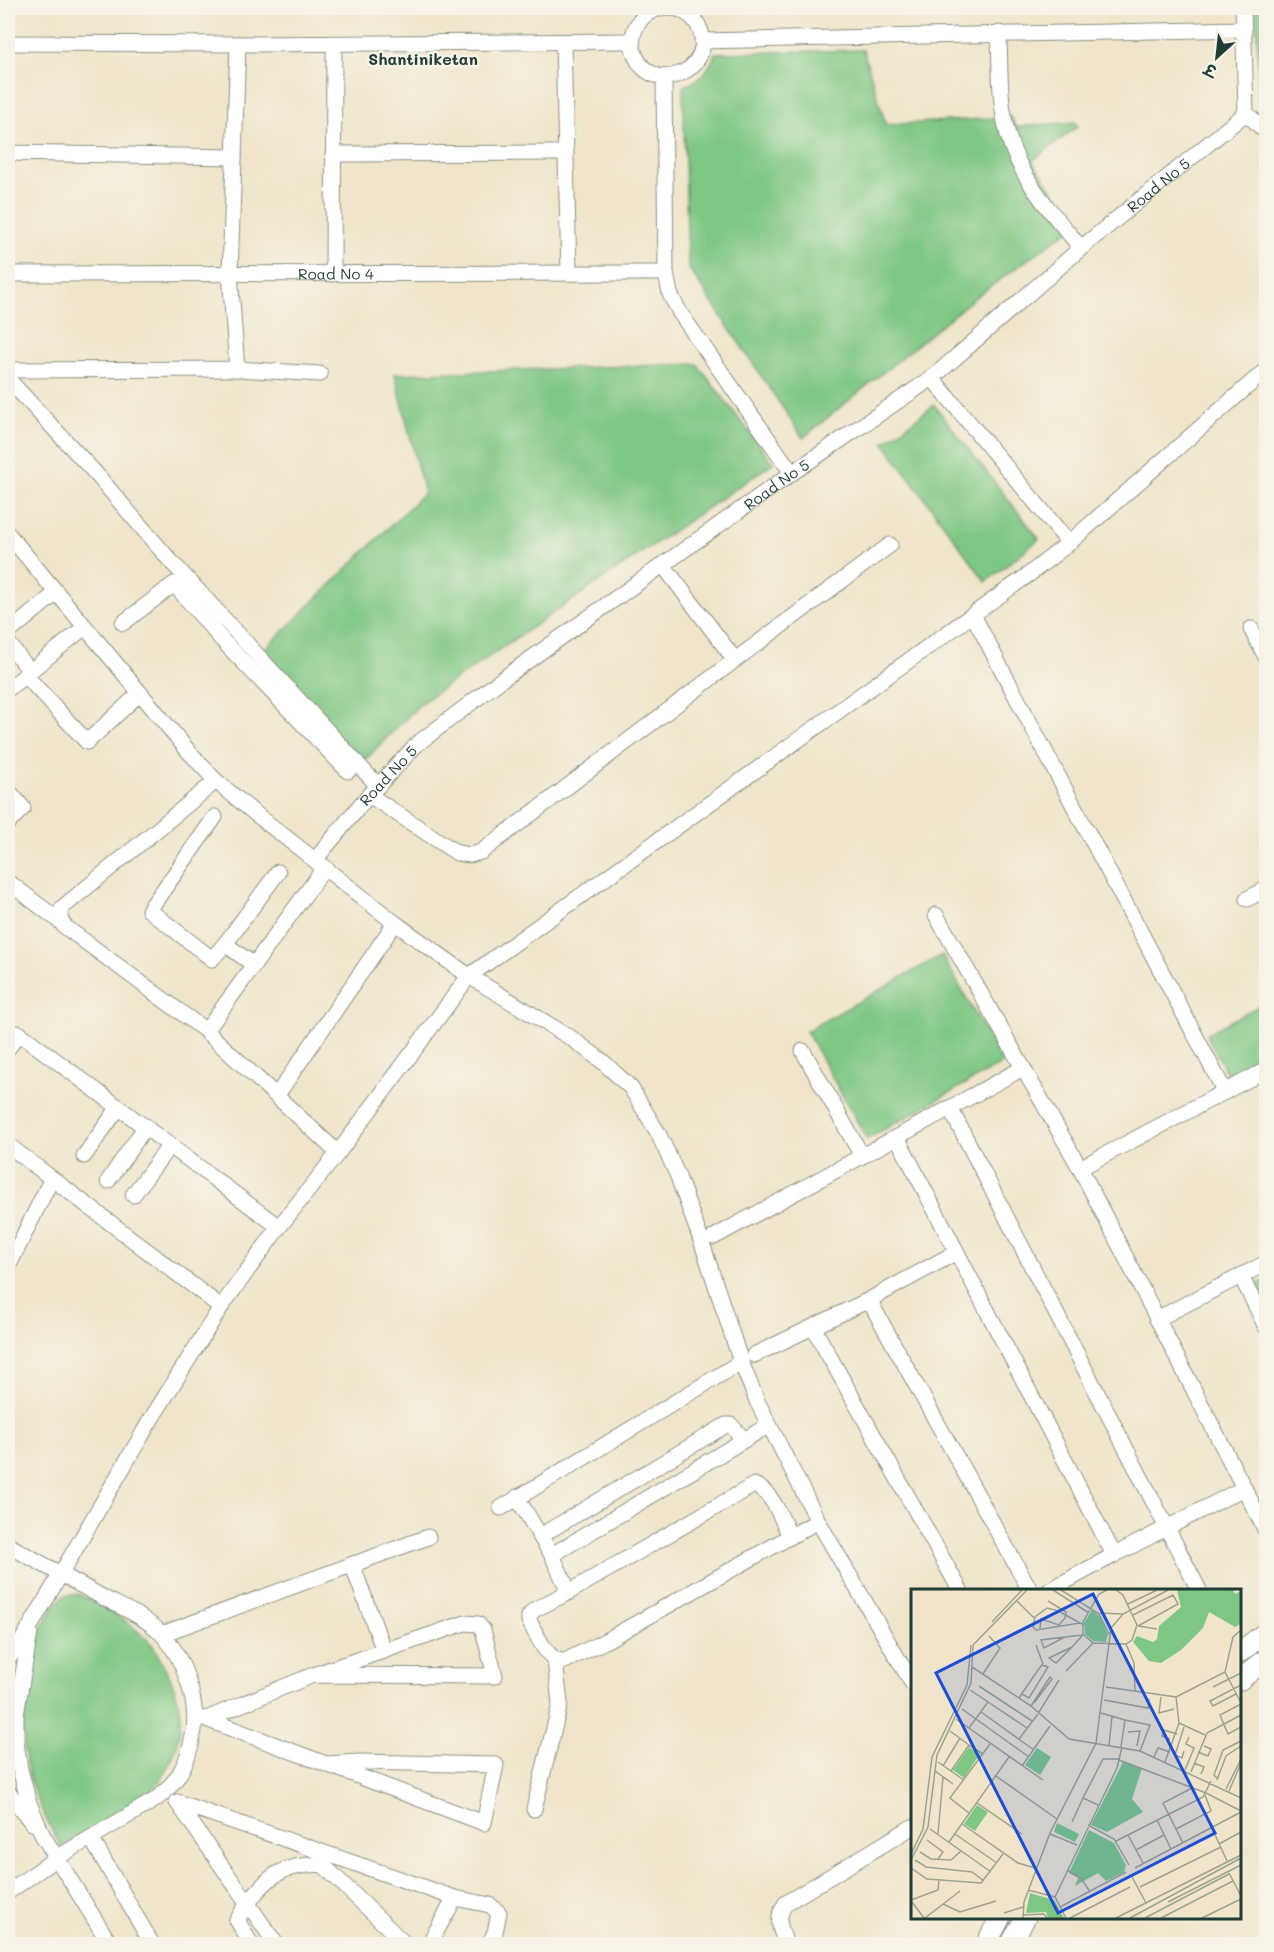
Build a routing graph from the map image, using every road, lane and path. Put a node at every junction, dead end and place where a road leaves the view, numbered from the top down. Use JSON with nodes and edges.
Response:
{"nodes":[{"id":1,"x":662,"y":8,"type":"edge"},
{"id":2,"x":672,"y":8,"type":"edge"},
{"id":3,"x":678,"y":8,"type":"edge"},
{"id":4,"x":1243,"y":8,"type":"edge"},
{"id":5,"x":1244,"y":29,"type":"junction"},
{"id":6,"x":999,"y":33,"type":"junction"},
{"id":7,"x":632,"y":41,"type":"junction"},
{"id":8,"x":702,"y":41,"type":"junction"},
{"id":9,"x":563,"y":42,"type":"junction"},
{"id":10,"x":8,"y":43,"type":"edge"},
{"id":11,"x":238,"y":44,"type":"junction"},
{"id":12,"x":334,"y":44,"type":"junction"},
{"id":13,"x":664,"y":77,"type":"junction"},
{"id":14,"x":1246,"y":113,"type":"junction"},
{"id":15,"x":1266,"y":132,"type":"edge"},
{"id":16,"x":8,"y":153,"type":"edge"},
{"id":17,"x":566,"y":153,"type":"junction"},
{"id":18,"x":333,"y":154,"type":"junction"},
{"id":19,"x":234,"y":157,"type":"junction"},
{"id":20,"x":1081,"y":248,"type":"junction"},
{"id":21,"x":569,"y":273,"type":"junction"},
{"id":22,"x":666,"y":273,"type":"junction"},
{"id":23,"x":8,"y":274,"type":"edge"},
{"id":24,"x":230,"y":274,"type":"junction"},
{"id":25,"x":333,"y":274,"type":"junction"},
{"id":26,"x":237,"y":369,"type":"junction"},
{"id":27,"x":1266,"y":369,"type":"edge"},
{"id":28,"x":8,"y":370,"type":"edge"},
{"id":29,"x":320,"y":374,"type":"dead end"},
{"id":30,"x":932,"y":378,"type":"junction"},
{"id":31,"x":8,"y":379,"type":"edge"},
{"id":32,"x":792,"y":473,"type":"junction"},
{"id":33,"x":8,"y":534,"type":"edge"},
{"id":34,"x":1069,"y":543,"type":"junction"},
{"id":35,"x":890,"y":545,"type":"dead end"},
{"id":36,"x":663,"y":565,"type":"junction"},
{"id":37,"x":56,"y":593,"type":"junction"},
{"id":38,"x":973,"y":615,"type":"junction"},
{"id":39,"x":123,"y":623,"type":"dead end"},
{"id":40,"x":85,"y":627,"type":"junction"},
{"id":41,"x":1251,"y":629,"type":"dead end"},
{"id":42,"x":8,"y":633,"type":"edge"},
{"id":43,"x":8,"y":643,"type":"edge"},
{"id":44,"x":1266,"y":657,"type":"edge"},
{"id":45,"x":735,"y":660,"type":"junction"},
{"id":46,"x":28,"y":673,"type":"junction"},
{"id":47,"x":8,"y":689,"type":"edge"},
{"id":48,"x":140,"y":693,"type":"junction"},
{"id":49,"x":356,"y":762,"type":"junction"},
{"id":50,"x":216,"y":781,"type":"junction"},
{"id":51,"x":8,"y":790,"type":"edge"},
{"id":52,"x":373,"y":790,"type":"junction"},
{"id":53,"x":214,"y":817,"type":"dead end"},
{"id":54,"x":8,"y":823,"type":"edge"},
{"id":55,"x":320,"y":863,"type":"junction"},
{"id":56,"x":278,"y":872,"type":"dead end"},
{"id":57,"x":11,"y":884,"type":"dead end"},
{"id":58,"x":1266,"y":889,"type":"edge"},
{"id":59,"x":1247,"y":899,"type":"dead end"},
{"id":60,"x":936,"y":915,"type":"dead end"},
{"id":61,"x":395,"y":922,"type":"junction"},
{"id":62,"x":62,"y":923,"type":"junction"},
{"id":63,"x":225,"y":944,"type":"junction"},
{"id":64,"x":254,"y":965,"type":"junction"},
{"id":65,"x":469,"y":976,"type":"junction"},
{"id":66,"x":206,"y":1030,"type":"junction"},
{"id":67,"x":8,"y":1048,"type":"edge"},
{"id":68,"x":803,"y":1051,"type":"dead end"},
{"id":69,"x":1023,"y":1068,"type":"junction"},
{"id":70,"x":1266,"y":1070,"type":"edge"},
{"id":71,"x":1225,"y":1092,"type":"junction"},
{"id":72,"x":277,"y":1095,"type":"junction"},
{"id":73,"x":119,"y":1107,"type":"junction"},
{"id":74,"x":950,"y":1108,"type":"junction"},
{"id":75,"x":146,"y":1126,"type":"junction"},
{"id":76,"x":897,"y":1137,"type":"junction"},
{"id":77,"x":8,"y":1145,"type":"edge"},
{"id":78,"x":170,"y":1145,"type":"junction"},
{"id":79,"x":338,"y":1153,"type":"junction"},
{"id":80,"x":84,"y":1156,"type":"dead end"},
{"id":81,"x":862,"y":1156,"type":"junction"},
{"id":82,"x":1080,"y":1168,"type":"junction"},
{"id":83,"x":51,"y":1180,"type":"junction"},
{"id":84,"x":108,"y":1181,"type":"dead end"},
{"id":85,"x":133,"y":1195,"type":"dead end"},
{"id":86,"x":279,"y":1227,"type":"junction"},
{"id":87,"x":714,"y":1237,"type":"dead end"},
{"id":88,"x":957,"y":1252,"type":"junction"},
{"id":89,"x":1266,"y":1263,"type":"edge"},
{"id":90,"x":8,"y":1267,"type":"edge"},
{"id":91,"x":1241,"y":1276,"type":"junction"},
{"id":92,"x":869,"y":1300,"type":"junction"},
{"id":93,"x":221,"y":1307,"type":"junction"},
{"id":94,"x":1157,"y":1319,"type":"junction"},
{"id":95,"x":813,"y":1327,"type":"junction"},
{"id":96,"x":1266,"y":1327,"type":"edge"},
{"id":97,"x":747,"y":1359,"type":"junction"},
{"id":98,"x":769,"y":1425,"type":"junction"},
{"id":99,"x":744,"y":1440,"type":"junction"},
{"id":100,"x":1244,"y":1488,"type":"junction"},
{"id":101,"x":517,"y":1497,"type":"junction"},
{"id":102,"x":501,"y":1508,"type":"dead end"},
{"id":103,"x":818,"y":1521,"type":"junction"},
{"id":104,"x":1167,"y":1527,"type":"junction"},
{"id":105,"x":1266,"y":1530,"type":"edge"},
{"id":106,"x":540,"y":1536,"type":"junction"},
{"id":107,"x":428,"y":1537,"type":"dead end"},
{"id":108,"x":790,"y":1537,"type":"junction"},
{"id":109,"x":8,"y":1545,"type":"edge"},
{"id":110,"x":552,"y":1555,"type":"junction"},
{"id":111,"x":1113,"y":1555,"type":"junction"},
{"id":112,"x":352,"y":1564,"type":"junction"},
{"id":113,"x":61,"y":1575,"type":"junction"},
{"id":114,"x":959,"y":1589,"type":"edge"},
{"id":115,"x":1029,"y":1589,"type":"edge"},
{"id":116,"x":1052,"y":1589,"type":"edge"},
{"id":117,"x":1198,"y":1589,"type":"edge"},
{"id":118,"x":569,"y":1592,"type":"junction"},
{"id":119,"x":32,"y":1624,"type":"junction"},
{"id":120,"x":1266,"y":1632,"type":"edge"},
{"id":121,"x":162,"y":1634,"type":"junction"},
{"id":122,"x":384,"y":1651,"type":"junction"},
{"id":123,"x":1241,"y":1651,"type":"edge"},
{"id":124,"x":8,"y":1658,"type":"edge"},
{"id":125,"x":1266,"y":1659,"type":"edge"},
{"id":126,"x":555,"y":1660,"type":"junction"},
{"id":127,"x":313,"y":1675,"type":"junction"},
{"id":128,"x":1241,"y":1678,"type":"edge"},
{"id":129,"x":911,"y":1681,"type":"edge"},
{"id":130,"x":201,"y":1718,"type":"junction"},
{"id":131,"x":326,"y":1764,"type":"junction"},
{"id":132,"x":8,"y":1792,"type":"edge"},
{"id":133,"x":173,"y":1796,"type":"junction"},
{"id":134,"x":534,"y":1809,"type":"dead end"},
{"id":135,"x":911,"y":1828,"type":"edge"},
{"id":136,"x":43,"y":1836,"type":"junction"},
{"id":137,"x":91,"y":1838,"type":"junction"},
{"id":138,"x":58,"y":1857,"type":"junction"},
{"id":139,"x":8,"y":1892,"type":"edge"},
{"id":140,"x":455,"y":1898,"type":"junction"},
{"id":141,"x":247,"y":1904,"type":"junction"},
{"id":142,"x":999,"y":1919,"type":"edge"},
{"id":143,"x":1024,"y":1919,"type":"edge"},
{"id":144,"x":110,"y":1944,"type":"edge"},
{"id":145,"x":152,"y":1944,"type":"edge"},
{"id":146,"x":251,"y":1944,"type":"edge"},
{"id":147,"x":276,"y":1944,"type":"edge"},
{"id":148,"x":405,"y":1944,"type":"edge"},
{"id":149,"x":429,"y":1944,"type":"edge"},
{"id":150,"x":489,"y":1944,"type":"edge"},
{"id":151,"x":786,"y":1944,"type":"edge"},
{"id":152,"x":986,"y":1944,"type":"edge"},
{"id":153,"x":1011,"y":1944,"type":"edge"}],
"edges":[{"from":1,"to":7,"type":"street"},
{"from":2,"to":3,"type":"street"},
{"from":3,"to":8,"type":"street"},
{"from":4,"to":5,"type":"street"},
{"from":5,"to":6,"type":"street"},
{"from":5,"to":14,"type":"street"},
{"from":6,"to":8,"type":"street"},
{"from":6,"to":20,"type":"street"},
{"from":7,"to":9,"type":"street"},
{"from":7,"to":13,"type":"street"},
{"from":8,"to":13,"type":"street"},
{"from":9,"to":12,"type":"street"},
{"from":9,"to":17,"type":"street"},
{"from":10,"to":11,"type":"street"},
{"from":11,"to":12,"type":"street"},
{"from":11,"to":19,"type":"street"},
{"from":12,"to":18,"type":"street"},
{"from":13,"to":22,"type":"street"},
{"from":14,"to":15,"type":"street"},
{"from":14,"to":20,"type":"street","name":"Road No 5"},
{"from":16,"to":19,"type":"street"},
{"from":17,"to":18,"type":"street"},
{"from":17,"to":21,"type":"street"},
{"from":18,"to":25,"type":"street"},
{"from":19,"to":24,"type":"street"},
{"from":20,"to":30,"type":"street","name":"Road No 5"},
{"from":21,"to":22,"type":"street","name":"Road No 4"},
{"from":21,"to":25,"type":"street","name":"Road No 4"},
{"from":22,"to":32,"type":"street"},
{"from":23,"to":24,"type":"street","name":"Road No 4"},
{"from":24,"to":25,"type":"street","name":"Road No 4"},
{"from":24,"to":26,"type":"street"},
{"from":26,"to":28,"type":"street"},
{"from":26,"to":29,"type":"street"},
{"from":27,"to":34,"type":"street"},
{"from":30,"to":32,"type":"street","name":"Road No 5"},
{"from":30,"to":34,"type":"street"},
{"from":31,"to":49,"type":"street"},
{"from":32,"to":36,"type":"street","name":"Road No 5"},
{"from":33,"to":37,"type":"street"},
{"from":34,"to":38,"type":"street"},
{"from":35,"to":45,"type":"street"},
{"from":36,"to":45,"type":"street"},
{"from":36,"to":52,"type":"street","name":"Road No 5"},
{"from":37,"to":40,"type":"street"},
{"from":37,"to":42,"type":"street"},
{"from":38,"to":65,"type":"street"},
{"from":38,"to":71,"type":"street"},
{"from":39,"to":49,"type":"street"},
{"from":40,"to":46,"type":"street"},
{"from":40,"to":48,"type":"street"},
{"from":41,"to":44,"type":"street"},
{"from":43,"to":46,"type":"street"},
{"from":45,"to":52,"type":"street"},
{"from":46,"to":47,"type":"street"},
{"from":46,"to":48,"type":"street"},
{"from":48,"to":50,"type":"street"},
{"from":49,"to":52,"type":"street"},
{"from":50,"to":55,"type":"street"},
{"from":50,"to":62,"type":"street"},
{"from":51,"to":54,"type":"street"},
{"from":52,"to":55,"type":"street","name":"Road No 5"},
{"from":53,"to":63,"type":"street"},
{"from":55,"to":61,"type":"street"},
{"from":55,"to":64,"type":"street","name":"Road No 5"},
{"from":56,"to":63,"type":"street"},
{"from":57,"to":62,"type":"street"},
{"from":58,"to":59,"type":"street"},
{"from":60,"to":69,"type":"street"},
{"from":61,"to":65,"type":"street"},
{"from":61,"to":72,"type":"street"},
{"from":62,"to":66,"type":"street"},
{"from":63,"to":64,"type":"street"},
{"from":64,"to":66,"type":"street","name":"Road No 5"},
{"from":65,"to":79,"type":"street"},
{"from":65,"to":97,"type":"street"},
{"from":66,"to":72,"type":"street"},
{"from":67,"to":73,"type":"street"},
{"from":68,"to":81,"type":"street"},
{"from":69,"to":74,"type":"street"},
{"from":69,"to":82,"type":"street"},
{"from":70,"to":71,"type":"street"},
{"from":71,"to":82,"type":"street"},
{"from":72,"to":79,"type":"street"},
{"from":73,"to":75,"type":"street"},
{"from":73,"to":80,"type":"street"},
{"from":74,"to":76,"type":"street"},
{"from":74,"to":104,"type":"street"},
{"from":75,"to":78,"type":"street"},
{"from":75,"to":84,"type":"street"},
{"from":76,"to":81,"type":"street"},
{"from":76,"to":88,"type":"street"},
{"from":77,"to":83,"type":"street"},
{"from":78,"to":85,"type":"street"},
{"from":78,"to":86,"type":"street"},
{"from":79,"to":86,"type":"street"},
{"from":81,"to":87,"type":"street"},
{"from":82,"to":94,"type":"street"},
{"from":83,"to":90,"type":"street"},
{"from":83,"to":93,"type":"street"},
{"from":86,"to":93,"type":"street"},
{"from":88,"to":92,"type":"street"},
{"from":88,"to":111,"type":"street"},
{"from":89,"to":91,"type":"street"},
{"from":91,"to":94,"type":"street"},
{"from":91,"to":96,"type":"street"},
{"from":92,"to":95,"type":"street"},
{"from":92,"to":115,"type":"street"},
{"from":93,"to":113,"type":"street"},
{"from":94,"to":100,"type":"street"},
{"from":95,"to":97,"type":"street"},
{"from":95,"to":114,"type":"street"},
{"from":97,"to":98,"type":"street"},
{"from":97,"to":101,"type":"street"},
{"from":98,"to":99,"type":"street"},
{"from":98,"to":103,"type":"street"},
{"from":99,"to":106,"type":"street"},
{"from":99,"to":110,"type":"street"},
{"from":100,"to":104,"type":"street"},
{"from":100,"to":105,"type":"street"},
{"from":101,"to":102,"type":"street"},
{"from":101,"to":106,"type":"street"},
{"from":103,"to":108,"type":"street"},
{"from":103,"to":129,"type":"street"},
{"from":104,"to":111,"type":"street"},
{"from":104,"to":117,"type":"street"},
{"from":106,"to":110,"type":"street"},
{"from":107,"to":112,"type":"street"},
{"from":108,"to":118,"type":"street"},
{"from":108,"to":126,"type":"street"},
{"from":109,"to":113,"type":"street"},
{"from":110,"to":118,"type":"street"},
{"from":111,"to":116,"type":"street"},
{"from":112,"to":121,"type":"street"},
{"from":112,"to":122,"type":"street"},
{"from":113,"to":119,"type":"street"},
{"from":113,"to":121,"type":"street"},
{"from":118,"to":126,"type":"street"},
{"from":119,"to":124,"type":"street"},
{"from":119,"to":136,"type":"street"},
{"from":120,"to":123,"type":"street"},
{"from":121,"to":130,"type":"street"},
{"from":122,"to":127,"type":"street"},
{"from":122,"to":127,"type":"street"},
{"from":125,"to":128,"type":"street"},
{"from":126,"to":134,"type":"street"},
{"from":127,"to":130,"type":"street"},
{"from":130,"to":131,"type":"street"},
{"from":130,"to":133,"type":"street"},
{"from":131,"to":131,"type":"street"},
{"from":132,"to":136,"type":"street"},
{"from":133,"to":137,"type":"street"},
{"from":133,"to":140,"type":"street"},
{"from":133,"to":141,"type":"street"},
{"from":135,"to":151,"type":"street"},
{"from":136,"to":138,"type":"street"},
{"from":137,"to":138,"type":"street"},
{"from":137,"to":145,"type":"street"},
{"from":138,"to":139,"type":"street"},
{"from":138,"to":144,"type":"street"},
{"from":140,"to":149,"type":"street"},
{"from":140,"to":150,"type":"street"},
{"from":141,"to":146,"type":"street"},
{"from":141,"to":147,"type":"street"},
{"from":141,"to":148,"type":"street"},
{"from":142,"to":152,"type":"street"},
{"from":143,"to":153,"type":"street"}]}
